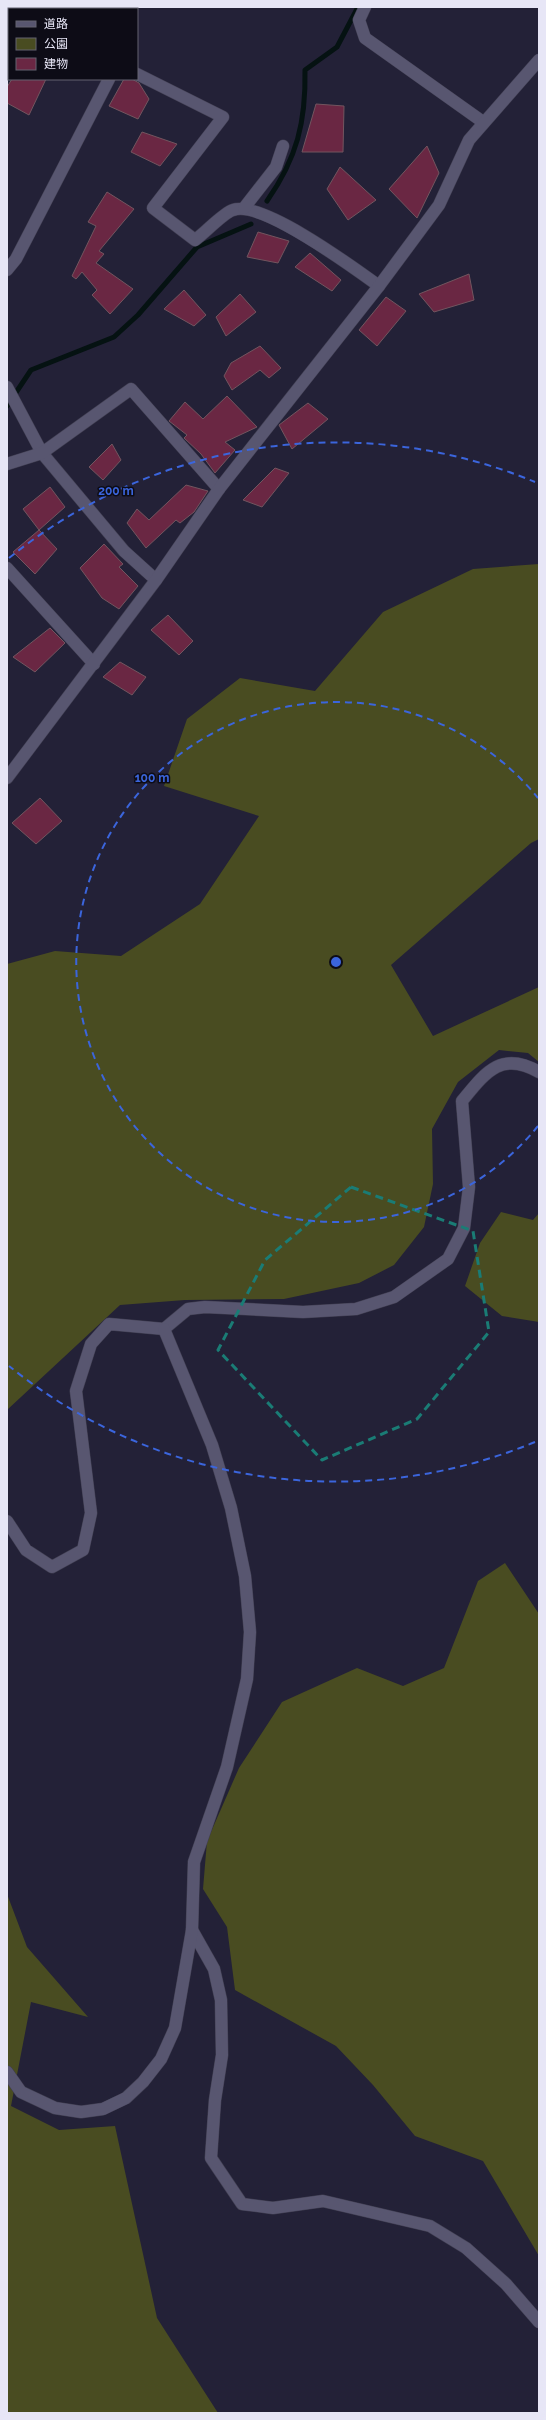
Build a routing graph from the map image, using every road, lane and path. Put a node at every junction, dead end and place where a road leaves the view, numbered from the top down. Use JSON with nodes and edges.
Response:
{"nodes":[{"id":1,"x":365,"y":7,"type":"edge"},
{"id":2,"x":539,"y":60,"type":"edge"},
{"id":3,"x":138,"y":74,"type":"edge"},
{"id":4,"x":107,"y":80,"type":"edge"},
{"id":5,"x":483,"y":122,"type":"junction"},
{"id":6,"x":283,"y":146,"type":"dead end"},
{"id":7,"x":244,"y":208,"type":"junction"},
{"id":8,"x":7,"y":270,"type":"edge"},
{"id":9,"x":379,"y":286,"type":"junction"},
{"id":10,"x":7,"y":387,"type":"edge"},
{"id":11,"x":42,"y":453,"type":"junction"},
{"id":12,"x":7,"y":464,"type":"edge"},
{"id":13,"x":219,"y":489,"type":"junction"},
{"id":14,"x":7,"y":568,"type":"edge"},
{"id":15,"x":156,"y":580,"type":"junction"},
{"id":16,"x":94,"y":664,"type":"junction"},
{"id":17,"x":7,"y":778,"type":"edge"},
{"id":18,"x":539,"y":1072,"type":"edge"},
{"id":19,"x":164,"y":1329,"type":"junction"},
{"id":20,"x":7,"y":1521,"type":"edge"},
{"id":21,"x":192,"y":1930,"type":"junction"},
{"id":22,"x":7,"y":2072,"type":"edge"},
{"id":23,"x":539,"y":2322,"type":"edge"}],
"edges":[{"from":1,"to":5,"type":"street"},
{"from":2,"to":5,"type":"street"},
{"from":3,"to":7,"type":"street"},
{"from":4,"to":8,"type":"street"},
{"from":5,"to":9,"type":"street"},
{"from":6,"to":7,"type":"street"},
{"from":7,"to":9,"type":"street"},
{"from":9,"to":13,"type":"street"},
{"from":10,"to":11,"type":"street"},
{"from":11,"to":12,"type":"street"},
{"from":11,"to":13,"type":"street"},
{"from":11,"to":15,"type":"street"},
{"from":13,"to":15,"type":"street"},
{"from":14,"to":16,"type":"street"},
{"from":15,"to":16,"type":"street"},
{"from":16,"to":17,"type":"street"},
{"from":18,"to":19,"type":"street"},
{"from":19,"to":20,"type":"street"},
{"from":19,"to":21,"type":"street"},
{"from":21,"to":22,"type":"street"},
{"from":21,"to":23,"type":"street"}]}
